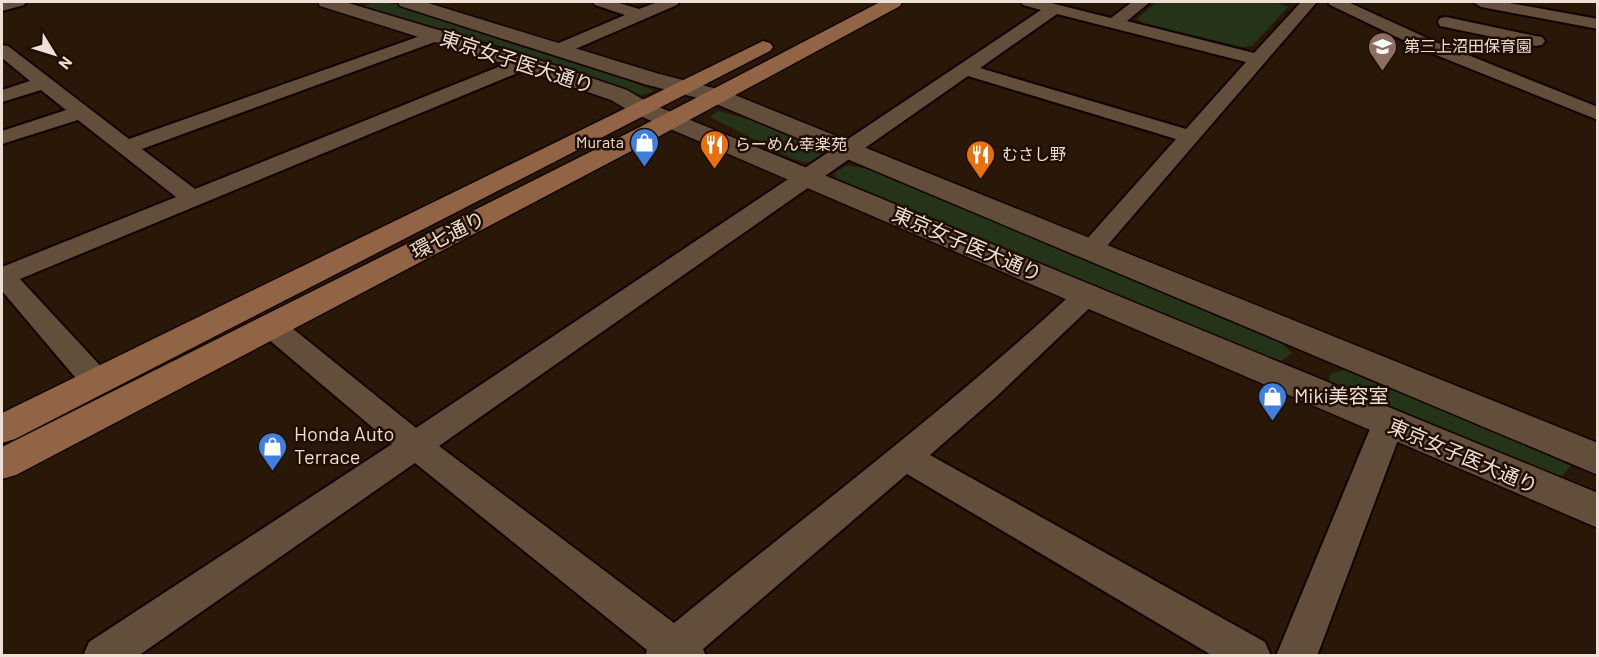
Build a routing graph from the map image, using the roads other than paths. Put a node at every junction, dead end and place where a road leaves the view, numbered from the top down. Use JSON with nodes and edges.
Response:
{"nodes":[{"id":1,"x":18,"y":2,"type":"edge"},
{"id":2,"x":327,"y":2,"type":"edge"},
{"id":3,"x":408,"y":2,"type":"edge"},
{"id":4,"x":601,"y":2,"type":"edge"},
{"id":5,"x":671,"y":2,"type":"edge"},
{"id":6,"x":853,"y":2,"type":"edge"},
{"id":7,"x":893,"y":2,"type":"edge"},
{"id":8,"x":1142,"y":2,"type":"edge"},
{"id":9,"x":1336,"y":2,"type":"edge"},
{"id":10,"x":1458,"y":2,"type":"edge"},
{"id":11,"x":1481,"y":2,"type":"edge"},
{"id":12,"x":1299,"y":3,"type":"edge"},
{"id":13,"x":1042,"y":5,"type":"edge"},
{"id":14,"x":2,"y":6,"type":"edge"},
{"id":15,"x":832,"y":12,"type":"dead end"},
{"id":16,"x":640,"y":15,"type":"junction"},
{"id":17,"x":1446,"y":22,"type":"junction"},
{"id":18,"x":1115,"y":23,"type":"junction"},
{"id":19,"x":1598,"y":24,"type":"edge"},
{"id":20,"x":437,"y":35,"type":"junction"},
{"id":21,"x":780,"y":38,"type":"dead end"},
{"id":22,"x":1536,"y":41,"type":"dead end"},
{"id":23,"x":1432,"y":47,"type":"junction"},
{"id":24,"x":560,"y":49,"type":"junction"},
{"id":25,"x":2,"y":51,"type":"edge"},
{"id":26,"x":1257,"y":58,"type":"junction"},
{"id":27,"x":525,"y":63,"type":"junction"},
{"id":28,"x":968,"y":70,"type":"junction"},
{"id":29,"x":44,"y":83,"type":"junction"},
{"id":30,"x":686,"y":86,"type":"junction"},
{"id":31,"x":2,"y":96,"type":"edge"},
{"id":32,"x":717,"y":96,"type":"junction"},
{"id":33,"x":641,"y":108,"type":"junction"},
{"id":34,"x":81,"y":112,"type":"junction"},
{"id":35,"x":1598,"y":114,"type":"edge"},
{"id":36,"x":672,"y":120,"type":"junction"},
{"id":37,"x":1191,"y":137,"type":"junction"},
{"id":38,"x":2,"y":138,"type":"edge"},
{"id":39,"x":127,"y":147,"type":"junction"},
{"id":40,"x":848,"y":152,"type":"junction"},
{"id":41,"x":810,"y":177,"type":"junction"},
{"id":42,"x":193,"y":199,"type":"junction"},
{"id":43,"x":1091,"y":249,"type":"junction"},
{"id":44,"x":2,"y":276,"type":"edge"},
{"id":45,"x":1087,"y":296,"type":"junction"},
{"id":46,"x":271,"y":326,"type":"junction"},
{"id":47,"x":1318,"y":343,"type":"junction"},
{"id":48,"x":96,"y":381,"type":"junction"},
{"id":49,"x":1296,"y":385,"type":"junction"},
{"id":50,"x":1388,"y":424,"type":"junction"},
{"id":51,"x":2,"y":429,"type":"edge"},
{"id":52,"x":416,"y":446,"type":"junction"},
{"id":53,"x":905,"y":457,"type":"junction"},
{"id":54,"x":1598,"y":460,"type":"edge"},
{"id":55,"x":2,"y":464,"type":"edge"},
{"id":56,"x":1598,"y":511,"type":"edge"},
{"id":57,"x":675,"y":653,"type":"edge"},
{"id":58,"x":103,"y":656,"type":"edge"},
{"id":59,"x":1251,"y":656,"type":"edge"},
{"id":60,"x":1296,"y":656,"type":"edge"}],
"edges":[{"from":1,"to":14,"type":"street"},
{"from":2,"to":20,"type":"street","name":"東京女子医大通り"},
{"from":3,"to":24,"type":"street","name":"東京女子医大通り"},
{"from":4,"to":16,"type":"street"},
{"from":5,"to":16,"type":"street"},
{"from":6,"to":15,"type":"main road"},
{"from":7,"to":32,"type":"main road","name":"環七通り"},
{"from":8,"to":18,"type":"street"},
{"from":9,"to":23,"type":"street"},
{"from":10,"to":17,"type":"street"},
{"from":11,"to":19,"type":"street"},
{"from":12,"to":26,"type":"street"},
{"from":13,"to":18,"type":"street"},
{"from":13,"to":28,"type":"street"},
{"from":16,"to":24,"type":"street"},
{"from":17,"to":22,"type":"street"},
{"from":17,"to":23,"type":"street"},
{"from":18,"to":26,"type":"street"},
{"from":20,"to":27,"type":"street","name":"東京女子医大通り"},
{"from":20,"to":39,"type":"street"},
{"from":21,"to":30,"type":"main road","name":"環七通り"},
{"from":23,"to":35,"type":"street"},
{"from":24,"to":30,"type":"street","name":"東京女子医大通り"},
{"from":25,"to":29,"type":"street"},
{"from":26,"to":37,"type":"street"},
{"from":27,"to":33,"type":"street","name":"東京女子医大通り"},
{"from":27,"to":42,"type":"street"},
{"from":28,"to":37,"type":"street"},
{"from":28,"to":40,"type":"street"},
{"from":29,"to":31,"type":"street"},
{"from":29,"to":34,"type":"street"},
{"from":30,"to":32,"type":"street","name":"東京女子医大通り"},
{"from":30,"to":33,"type":"main road","name":"環七通り"},
{"from":32,"to":36,"type":"main road","name":"環七通り"},
{"from":32,"to":40,"type":"street","name":"東京女子医大通り"},
{"from":33,"to":36,"type":"street","name":"東京女子医大通り"},
{"from":33,"to":48,"type":"main road","name":"環七通り"},
{"from":34,"to":38,"type":"street"},
{"from":34,"to":39,"type":"street"},
{"from":36,"to":41,"type":"street","name":"東京女子医大通り"},
{"from":36,"to":46,"type":"main road","name":"環七通り"},
{"from":37,"to":43,"type":"street"},
{"from":39,"to":42,"type":"street"},
{"from":40,"to":41,"type":"street"},
{"from":40,"to":43,"type":"street","name":"東京女子医大通り"},
{"from":41,"to":45,"type":"street","name":"東京女子医大通り"},
{"from":41,"to":52,"type":"street"},
{"from":42,"to":44,"type":"street"},
{"from":43,"to":47,"type":"street","name":"東京女子医大通り"},
{"from":44,"to":48,"type":"street"},
{"from":45,"to":49,"type":"street","name":"東京女子医大通り"},
{"from":45,"to":53,"type":"street"},
{"from":46,"to":52,"type":"street"},
{"from":46,"to":55,"type":"main road","name":"環七通り"},
{"from":47,"to":49,"type":"street"},
{"from":47,"to":54,"type":"street","name":"東京女子医大通り"},
{"from":48,"to":51,"type":"main road","name":"環七通り"},
{"from":49,"to":50,"type":"street","name":"東京女子医大通り"},
{"from":50,"to":56,"type":"street","name":"東京女子医大通り"},
{"from":50,"to":60,"type":"street"},
{"from":52,"to":57,"type":"street"},
{"from":52,"to":58,"type":"street"},
{"from":53,"to":57,"type":"street"},
{"from":53,"to":59,"type":"street"}]}
